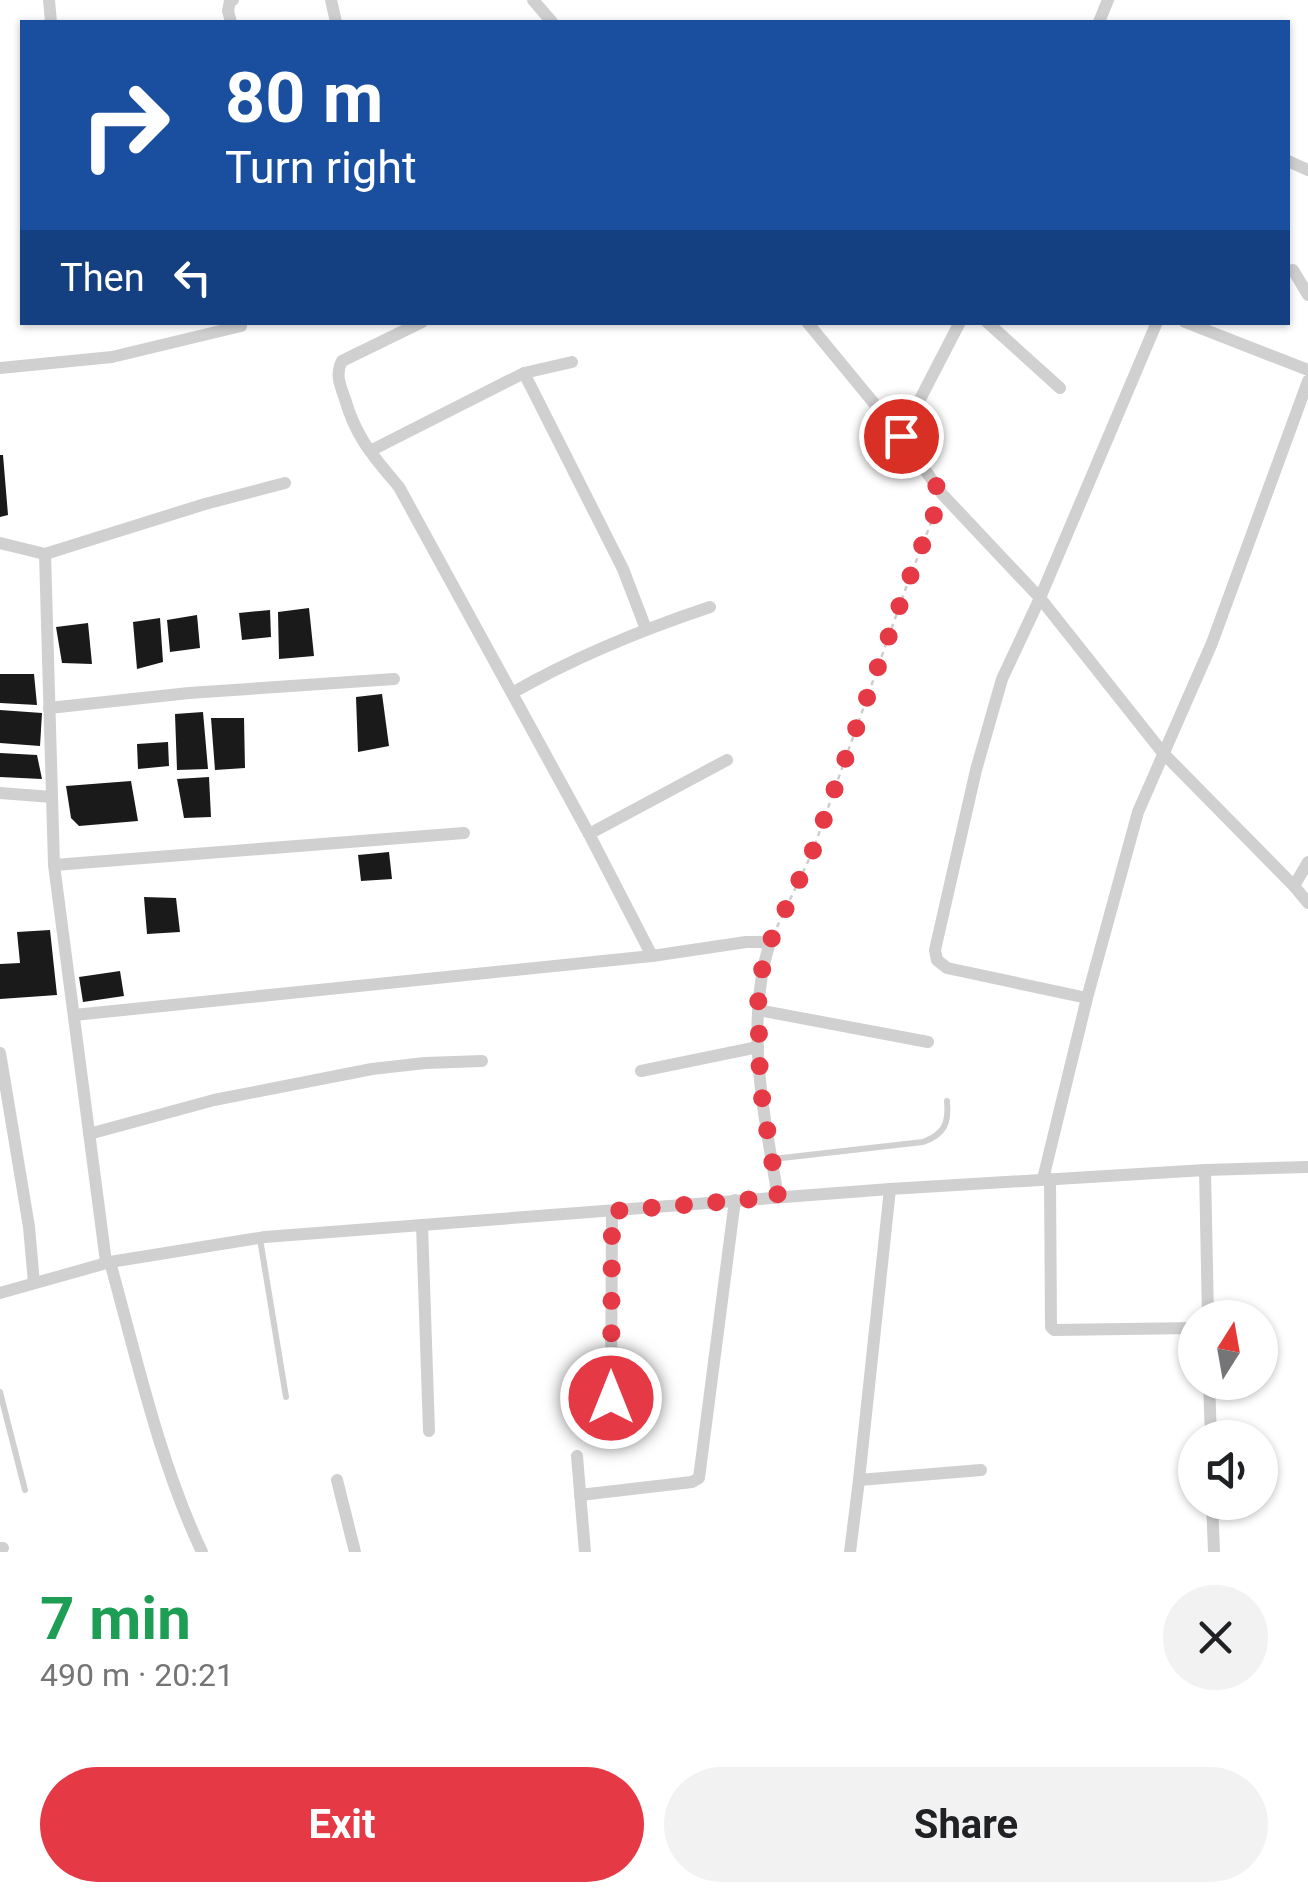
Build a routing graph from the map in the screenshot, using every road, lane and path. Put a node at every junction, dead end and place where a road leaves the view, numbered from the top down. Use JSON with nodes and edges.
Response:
{"nodes":[{"id":1,"x":533,"y":0,"type":"edge"},
{"id":2,"x":548,"y":20,"type":"edge"},
{"id":3,"x":1292,"y":270,"type":"dead end"},
{"id":4,"x":1308,"y":295,"type":"edge"},
{"id":5,"x":416,"y":325,"type":"edge"},
{"id":6,"x":808,"y":325,"type":"edge"},
{"id":7,"x":958,"y":325,"type":"edge"},
{"id":8,"x":990,"y":325,"type":"edge"},
{"id":9,"x":1156,"y":325,"type":"edge"},
{"id":10,"x":1194,"y":325,"type":"edge"},
{"id":11,"x":241,"y":326,"type":"dead end"},
{"id":12,"x":572,"y":362,"type":"dead end"},
{"id":13,"x":0,"y":368,"type":"edge"},
{"id":14,"x":1308,"y":370,"type":"edge"},
{"id":15,"x":524,"y":372,"type":"junction"},
{"id":16,"x":1308,"y":381,"type":"edge"},
{"id":17,"x":1060,"y":388,"type":"dead end"},
{"id":18,"x":901,"y":436,"type":"junction"},
{"id":19,"x":370,"y":451,"type":"junction"},
{"id":20,"x":285,"y":483,"type":"dead end"},
{"id":21,"x":942,"y":494,"type":"junction"},
{"id":22,"x":0,"y":543,"type":"edge"},
{"id":23,"x":45,"y":554,"type":"junction"},
{"id":24,"x":1040,"y":598,"type":"junction"},
{"id":25,"x":710,"y":607,"type":"dead end"},
{"id":26,"x":646,"y":628,"type":"junction"},
{"id":27,"x":394,"y":679,"type":"dead end"},
{"id":28,"x":512,"y":693,"type":"junction"},
{"id":29,"x":49,"y":708,"type":"junction"},
{"id":30,"x":1163,"y":753,"type":"junction"},
{"id":31,"x":727,"y":760,"type":"dead end"},
{"id":32,"x":0,"y":793,"type":"edge"},
{"id":33,"x":52,"y":798,"type":"junction"},
{"id":34,"x":464,"y":833,"type":"dead end"},
{"id":35,"x":589,"y":834,"type":"junction"},
{"id":36,"x":1308,"y":862,"type":"edge"},
{"id":37,"x":54,"y":866,"type":"junction"},
{"id":38,"x":1294,"y":886,"type":"junction"},
{"id":39,"x":1308,"y":904,"type":"edge"},
{"id":40,"x":770,"y":942,"type":"junction"},
{"id":41,"x":652,"y":956,"type":"junction"},
{"id":42,"x":1086,"y":998,"type":"junction"},
{"id":43,"x":758,"y":1010,"type":"junction"},
{"id":44,"x":74,"y":1015,"type":"junction"},
{"id":45,"x":928,"y":1042,"type":"dead end"},
{"id":46,"x":758,"y":1048,"type":"junction"},
{"id":47,"x":0,"y":1053,"type":"edge"},
{"id":48,"x":482,"y":1061,"type":"dead end"},
{"id":49,"x":642,"y":1071,"type":"dead end"},
{"id":50,"x":947,"y":1101,"type":"dead end"},
{"id":51,"x":89,"y":1134,"type":"junction"},
{"id":52,"x":772,"y":1159,"type":"junction"},
{"id":53,"x":1308,"y":1168,"type":"edge"},
{"id":54,"x":1205,"y":1170,"type":"junction"},
{"id":55,"x":1046,"y":1179,"type":"junction"},
{"id":56,"x":890,"y":1189,"type":"junction"},
{"id":57,"x":778,"y":1197,"type":"junction"},
{"id":58,"x":735,"y":1200,"type":"junction"},
{"id":59,"x":612,"y":1211,"type":"junction"},
{"id":60,"x":422,"y":1225,"type":"junction"},
{"id":61,"x":260,"y":1238,"type":"junction"},
{"id":62,"x":108,"y":1262,"type":"junction"},
{"id":63,"x":34,"y":1283,"type":"junction"},
{"id":64,"x":0,"y":1293,"type":"edge"},
{"id":65,"x":1208,"y":1300,"type":"edge"},
{"id":66,"x":1178,"y":1328,"type":"edge"},
{"id":67,"x":0,"y":1392,"type":"edge"},
{"id":68,"x":286,"y":1397,"type":"dead end"},
{"id":69,"x":611,"y":1398,"type":"dead end"},
{"id":70,"x":429,"y":1431,"type":"dead end"},
{"id":71,"x":577,"y":1456,"type":"dead end"},
{"id":72,"x":981,"y":1470,"type":"dead end"},
{"id":73,"x":337,"y":1480,"type":"dead end"},
{"id":74,"x":859,"y":1480,"type":"junction"},
{"id":75,"x":25,"y":1490,"type":"dead end"},
{"id":76,"x":580,"y":1495,"type":"junction"},
{"id":77,"x":1213,"y":1520,"type":"edge"},
{"id":78,"x":202,"y":1552,"type":"edge"},
{"id":79,"x":356,"y":1552,"type":"edge"},
{"id":80,"x":585,"y":1552,"type":"edge"},
{"id":81,"x":850,"y":1552,"type":"edge"},
{"id":82,"x":1214,"y":1552,"type":"edge"}],
"edges":[{"from":1,"to":2,"type":"street"},
{"from":3,"to":4,"type":"street"},
{"from":5,"to":19,"type":"street"},
{"from":6,"to":18,"type":"street"},
{"from":7,"to":18,"type":"street"},
{"from":8,"to":17,"type":"street"},
{"from":9,"to":24,"type":"street"},
{"from":10,"to":14,"type":"street"},
{"from":11,"to":13,"type":"street"},
{"from":12,"to":15,"type":"street"},
{"from":15,"to":19,"type":"street"},
{"from":15,"to":26,"type":"street"},
{"from":16,"to":30,"type":"street"},
{"from":18,"to":21,"type":"street"},
{"from":19,"to":28,"type":"street"},
{"from":20,"to":23,"type":"street"},
{"from":21,"to":24,"type":"street"},
{"from":21,"to":40,"type":"path"},
{"from":22,"to":23,"type":"street"},
{"from":23,"to":29,"type":"street"},
{"from":24,"to":30,"type":"street"},
{"from":24,"to":42,"type":"street"},
{"from":25,"to":26,"type":"street"},
{"from":26,"to":28,"type":"street"},
{"from":27,"to":29,"type":"street"},
{"from":28,"to":35,"type":"street"},
{"from":29,"to":33,"type":"street"},
{"from":30,"to":38,"type":"street"},
{"from":30,"to":42,"type":"street"},
{"from":31,"to":35,"type":"street"},
{"from":32,"to":33,"type":"street"},
{"from":33,"to":37,"type":"street"},
{"from":34,"to":37,"type":"street"},
{"from":35,"to":41,"type":"street"},
{"from":36,"to":38,"type":"street"},
{"from":37,"to":44,"type":"street"},
{"from":38,"to":39,"type":"street"},
{"from":40,"to":41,"type":"street"},
{"from":40,"to":43,"type":"street"},
{"from":41,"to":44,"type":"street"},
{"from":42,"to":55,"type":"street"},
{"from":43,"to":45,"type":"street"},
{"from":43,"to":46,"type":"street"},
{"from":44,"to":51,"type":"street"},
{"from":46,"to":49,"type":"street"},
{"from":46,"to":52,"type":"street"},
{"from":47,"to":63,"type":"street"},
{"from":48,"to":51,"type":"street"},
{"from":50,"to":52,"type":"lane"},
{"from":51,"to":62,"type":"street"},
{"from":52,"to":57,"type":"street"},
{"from":53,"to":54,"type":"street"},
{"from":54,"to":55,"type":"street"},
{"from":54,"to":65,"type":"street"},
{"from":55,"to":56,"type":"street"},
{"from":55,"to":66,"type":"street"},
{"from":56,"to":57,"type":"street"},
{"from":56,"to":74,"type":"street"},
{"from":57,"to":58,"type":"street"},
{"from":58,"to":59,"type":"street"},
{"from":58,"to":76,"type":"street"},
{"from":59,"to":60,"type":"street"},
{"from":59,"to":69,"type":"street"},
{"from":60,"to":61,"type":"street"},
{"from":60,"to":70,"type":"street"},
{"from":61,"to":62,"type":"street"},
{"from":61,"to":68,"type":"lane"},
{"from":62,"to":63,"type":"street"},
{"from":62,"to":78,"type":"street"},
{"from":63,"to":64,"type":"street"},
{"from":67,"to":75,"type":"lane"},
{"from":71,"to":76,"type":"street"},
{"from":72,"to":74,"type":"street"},
{"from":73,"to":79,"type":"street"},
{"from":74,"to":81,"type":"street"},
{"from":76,"to":80,"type":"street"},
{"from":77,"to":82,"type":"street"}]}
